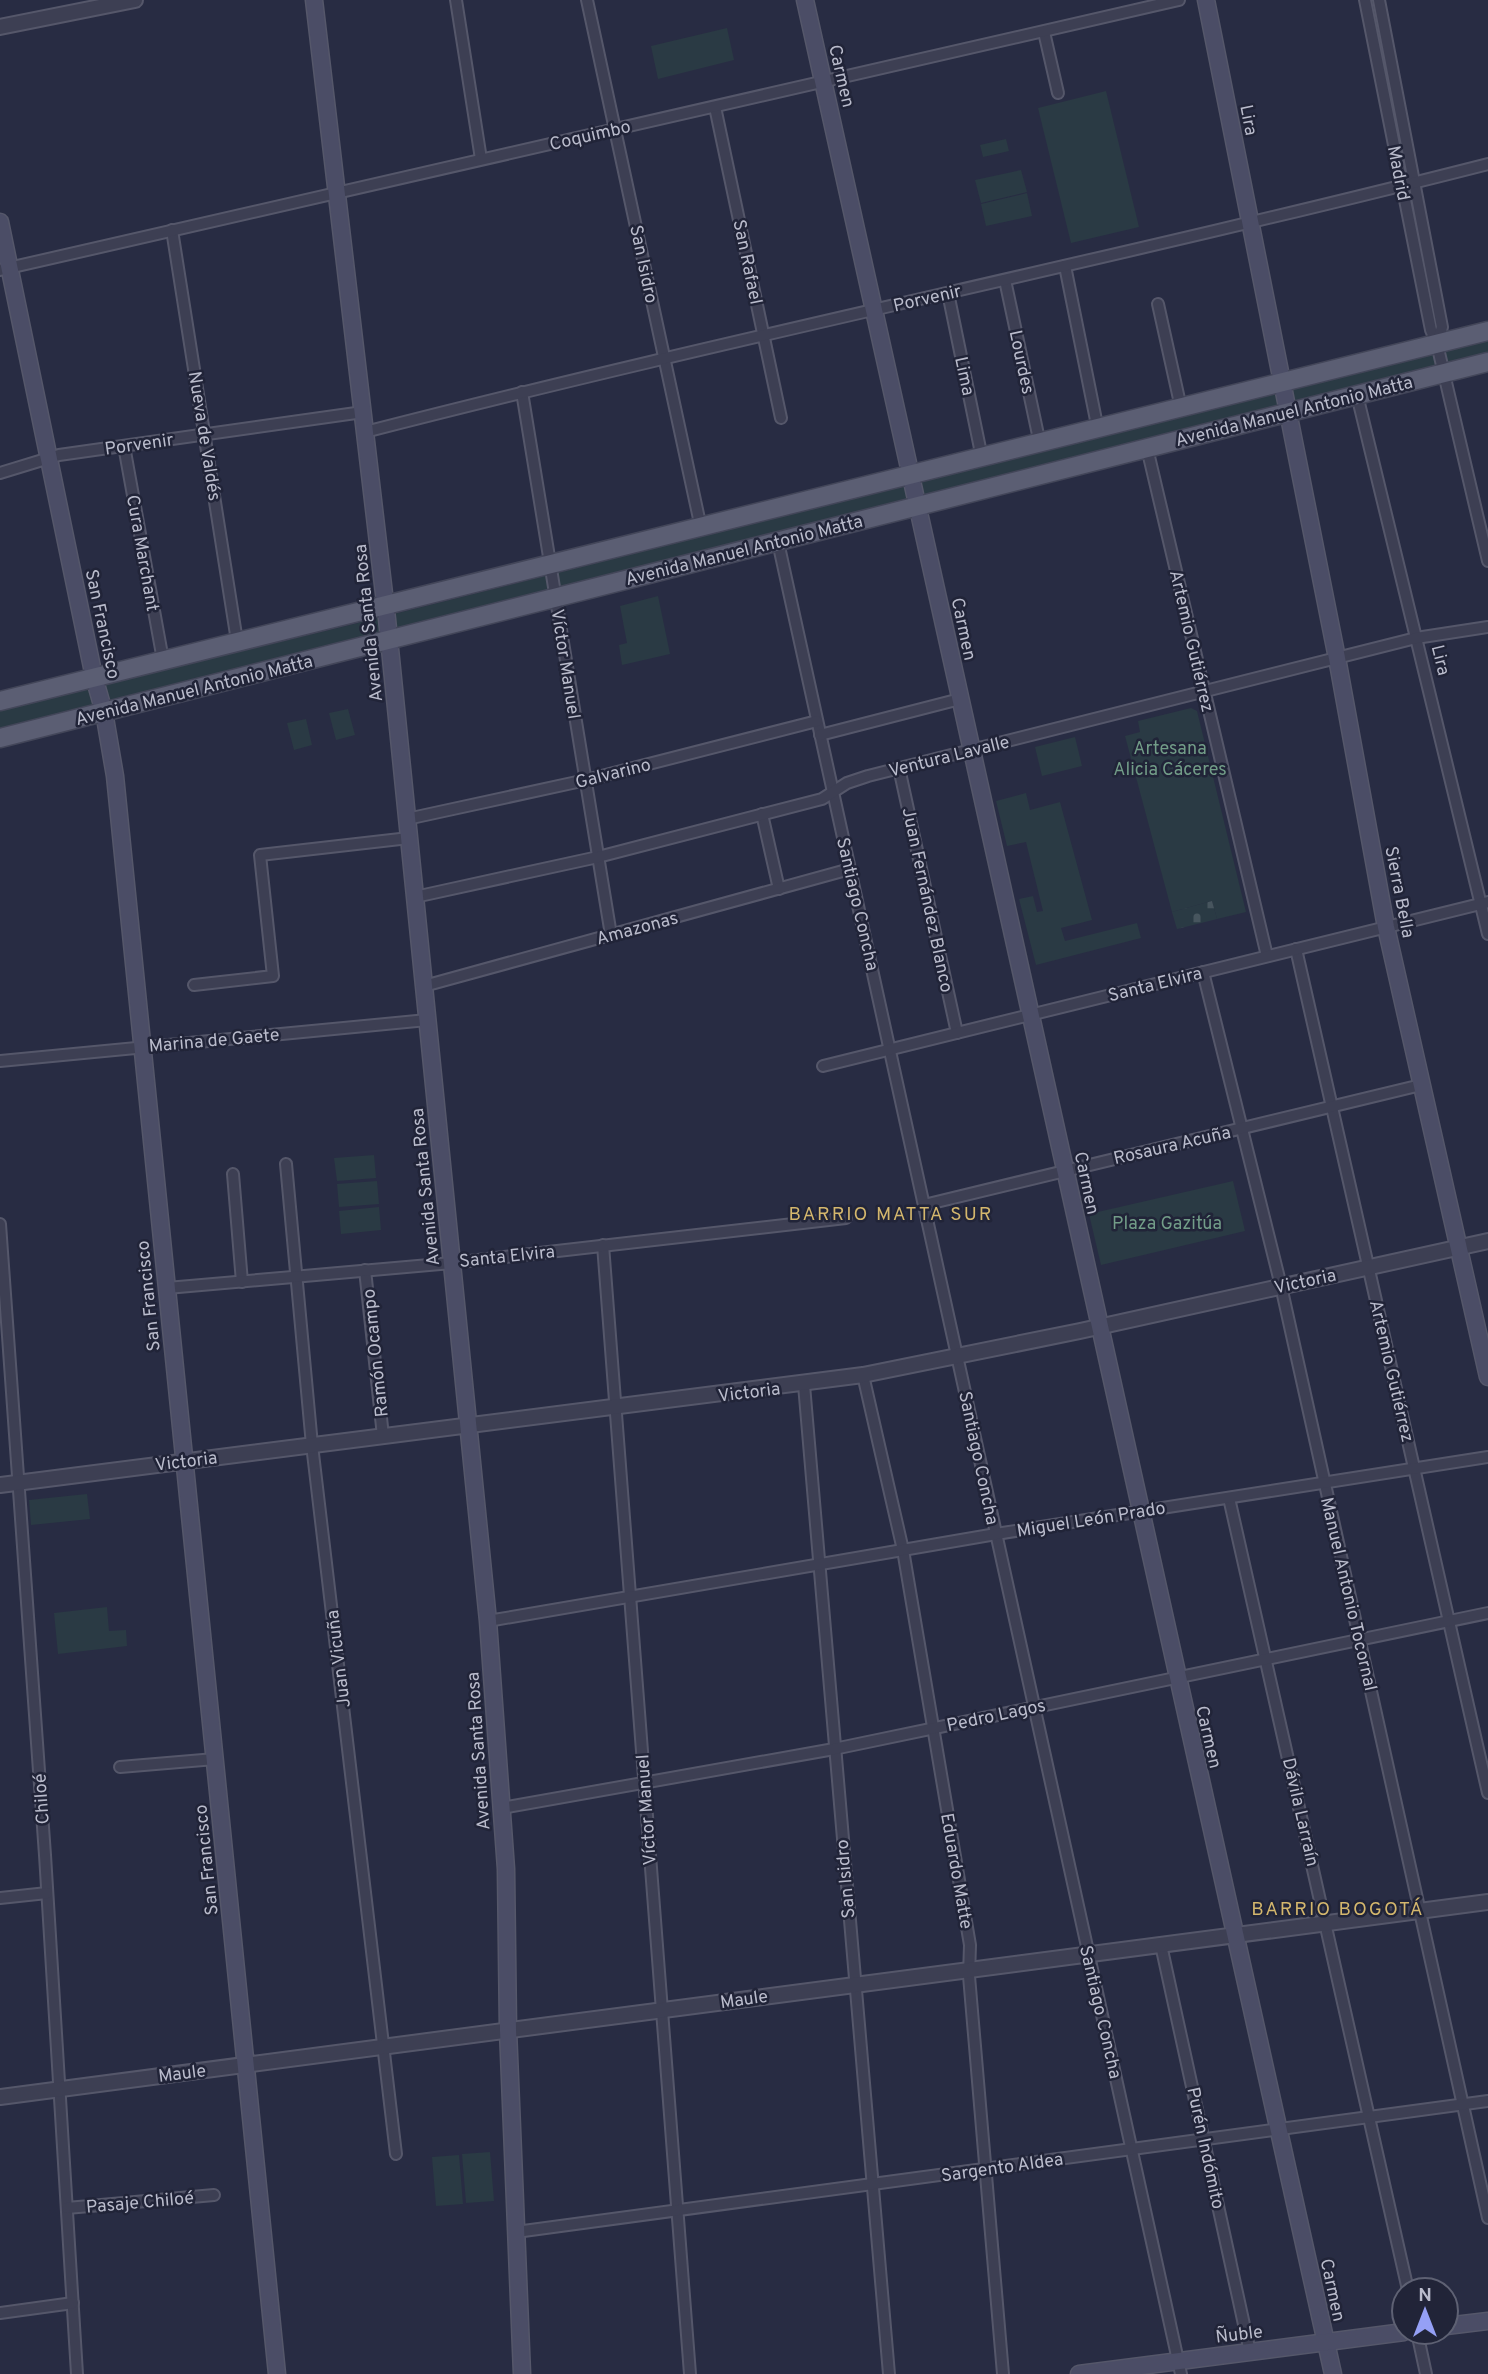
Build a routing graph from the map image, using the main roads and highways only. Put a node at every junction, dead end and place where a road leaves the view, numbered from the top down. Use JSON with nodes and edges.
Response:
{"nodes":[{"id":1,"x":314,"y":0,"type":"edge"},
{"id":2,"x":805,"y":0,"type":"edge"},
{"id":3,"x":1206,"y":0,"type":"edge"},
{"id":4,"x":0,"y":222,"type":"edge"},
{"id":5,"x":5,"y":269,"type":"edge"},
{"id":6,"x":1488,"y":331,"type":"edge"},
{"id":7,"x":1488,"y":362,"type":"edge"},
{"id":8,"x":1279,"y":382,"type":"junction"},
{"id":9,"x":1287,"y":413,"type":"junction"},
{"id":10,"x":911,"y":476,"type":"junction"},
{"id":11,"x":917,"y":507,"type":"junction"},
{"id":12,"x":709,"y":526,"type":"junction"},
{"id":13,"x":726,"y":555,"type":"junction"},
{"id":14,"x":386,"y":606,"type":"junction"},
{"id":15,"x":389,"y":641,"type":"junction"},
{"id":16,"x":94,"y":677,"type":"junction"},
{"id":17,"x":0,"y":701,"type":"edge"},
{"id":18,"x":104,"y":712,"type":"junction"},
{"id":19,"x":0,"y":738,"type":"edge"},
{"id":20,"x":1488,"y":1377,"type":"edge"},
{"id":21,"x":1488,"y":2321,"type":"edge"},
{"id":22,"x":1460,"y":2324,"type":"edge"},
{"id":23,"x":1390,"y":2334,"type":"edge"},
{"id":24,"x":1325,"y":2342,"type":"junction"},
{"id":25,"x":1179,"y":2368,"type":"edge"},
{"id":26,"x":277,"y":2374,"type":"edge"},
{"id":27,"x":522,"y":2374,"type":"edge"},
{"id":28,"x":1079,"y":2374,"type":"edge"},
{"id":29,"x":1332,"y":2374,"type":"edge"}],
"edges":[{"from":1,"to":14,"type":"main road","name":"Avenida Santa Rosa"},
{"from":2,"to":10,"type":"main road","name":"Carmen"},
{"from":3,"to":8,"type":"main road","name":"Lira"},
{"from":4,"to":5,"type":"main road","name":"San Francisco"},
{"from":5,"to":16,"type":"main road","name":"San Francisco"},
{"from":6,"to":8,"type":"main road","name":"Avenida Manuel Antonio Matta"},
{"from":7,"to":9,"type":"main road","name":"Avenida Manuel Antonio Matta"},
{"from":8,"to":9,"type":"main road","name":"Lira"},
{"from":8,"to":10,"type":"main road","name":"Avenida Manuel Antonio Matta"},
{"from":9,"to":11,"type":"main road","name":"Avenida Manuel Antonio Matta"},
{"from":9,"to":20,"type":"main road","name":"Sierra Bella"},
{"from":10,"to":11,"type":"main road","name":"Carmen"},
{"from":10,"to":12,"type":"main road","name":"Avenida Manuel Antonio Matta"},
{"from":11,"to":13,"type":"main road","name":"Avenida Manuel Antonio Matta"},
{"from":11,"to":24,"type":"main road","name":"Carmen"},
{"from":12,"to":13,"type":"main road"},
{"from":12,"to":14,"type":"main road","name":"Avenida Manuel Antonio Matta"},
{"from":13,"to":15,"type":"main road","name":"Avenida Manuel Antonio Matta"},
{"from":14,"to":15,"type":"main road","name":"Avenida Santa Rosa"},
{"from":14,"to":16,"type":"main road","name":"Avenida Manuel Antonio Matta"},
{"from":15,"to":18,"type":"main road","name":"Avenida Manuel Antonio Matta"},
{"from":15,"to":27,"type":"main road","name":"Avenida Santa Rosa"},
{"from":16,"to":17,"type":"main road","name":"Avenida Manuel Antonio Matta"},
{"from":16,"to":18,"type":"main road","name":"San Francisco"},
{"from":18,"to":19,"type":"main road","name":"Avenida Manuel Antonio Matta"},
{"from":18,"to":26,"type":"main road","name":"San Francisco"},
{"from":21,"to":22,"type":"main road"},
{"from":23,"to":24,"type":"main road","name":"Ñuble"},
{"from":24,"to":25,"type":"main road","name":"Ñuble"},
{"from":24,"to":29,"type":"main road","name":"Carmen"},
{"from":25,"to":28,"type":"main road","name":"Ñuble"}]}
